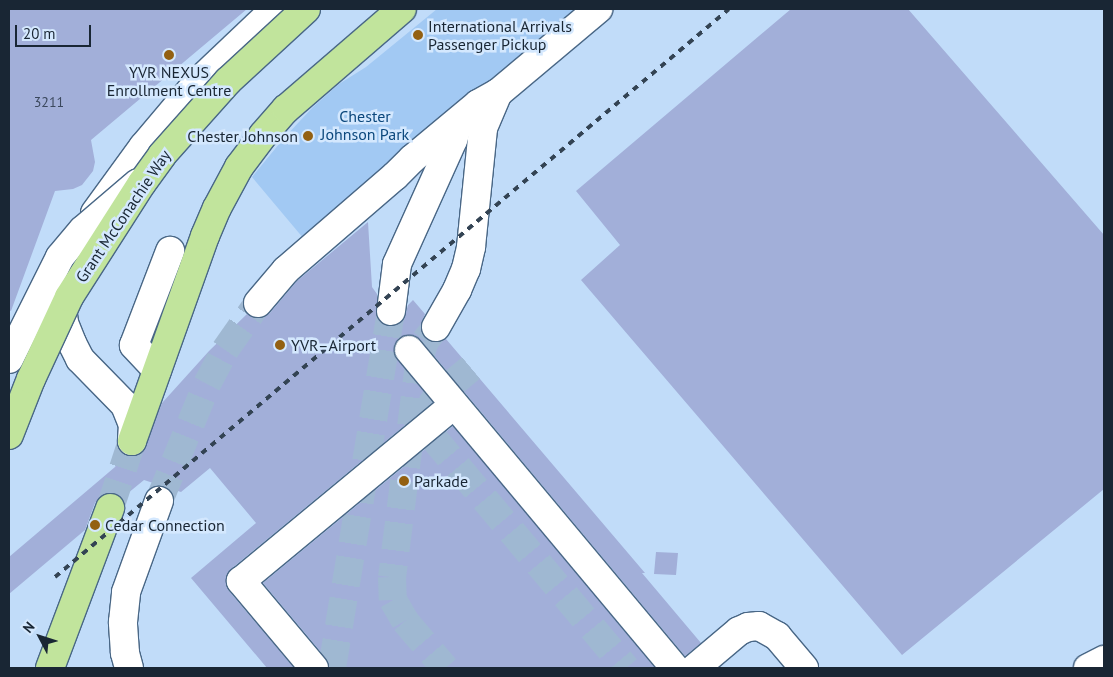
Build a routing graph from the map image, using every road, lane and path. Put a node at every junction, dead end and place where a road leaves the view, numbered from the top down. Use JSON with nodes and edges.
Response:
{"nodes":[{"id":1,"x":296,"y":9,"type":"edge"},
{"id":2,"x":306,"y":9,"type":"edge"},
{"id":3,"x":402,"y":9,"type":"edge"},
{"id":4,"x":598,"y":9,"type":"edge"},
{"id":5,"x":278,"y":20,"type":"edge"},
{"id":6,"x":498,"y":93,"type":"junction"},
{"id":7,"x":460,"y":119,"type":"junction"},
{"id":8,"x":162,"y":155,"type":"junction"},
{"id":9,"x":170,"y":250,"type":"dead end"},
{"id":10,"x":258,"y":303,"type":"tunnel mouth"},
{"id":11,"x":391,"y":311,"type":"tunnel mouth"},
{"id":12,"x":436,"y":326,"type":"tunnel mouth"},
{"id":13,"x":408,"y":350,"type":"dead end"},
{"id":14,"x":9,"y":359,"type":"edge"},
{"id":15,"x":157,"y":370,"type":"junction"},
{"id":16,"x":454,"y":405,"type":"junction"},
{"id":17,"x":9,"y":435,"type":"edge"},
{"id":18,"x":132,"y":441,"type":"joint"},
{"id":19,"x":159,"y":501,"type":"tunnel mouth"},
{"id":20,"x":110,"y":508,"type":"tunnel mouth"},
{"id":21,"x":1104,"y":660,"type":"edge"},
{"id":22,"x":703,"y":661,"type":"edge"},
{"id":23,"x":50,"y":668,"type":"edge"},
{"id":24,"x":129,"y":668,"type":"edge"},
{"id":25,"x":314,"y":668,"type":"edge"},
{"id":26,"x":675,"y":668,"type":"edge"},
{"id":27,"x":804,"y":668,"type":"edge"},
{"id":28,"x":1088,"y":668,"type":"edge"}],
"edges":[{"from":1,"to":5,"type":"lane"},
{"from":2,"to":5,"type":"main road","name":"Grant McConachie Way","bridge":true},
{"from":3,"to":15,"type":"main road"},
{"from":4,"to":6,"type":"lane"},
{"from":5,"to":8,"type":"main road","name":"Grant McConachie Way","bridge":true},
{"from":5,"to":18,"type":"lane"},
{"from":6,"to":7,"type":"lane"},
{"from":6,"to":12,"type":"lane"},
{"from":7,"to":10,"type":"lane"},
{"from":7,"to":11,"type":"lane"},
{"from":8,"to":14,"type":"lane","bridge":true},
{"from":8,"to":17,"type":"main road","name":"Grant McConachie Way","bridge":true},
{"from":9,"to":15,"type":"lane"},
{"from":13,"to":16,"type":"lane"},
{"from":15,"to":18,"type":"main road"},
{"from":16,"to":25,"type":"lane"},
{"from":16,"to":26,"type":"lane"},
{"from":19,"to":24,"type":"lane"},
{"from":20,"to":23,"type":"main road"},
{"from":21,"to":28,"type":"lane"},
{"from":22,"to":27,"type":"lane"}]}
